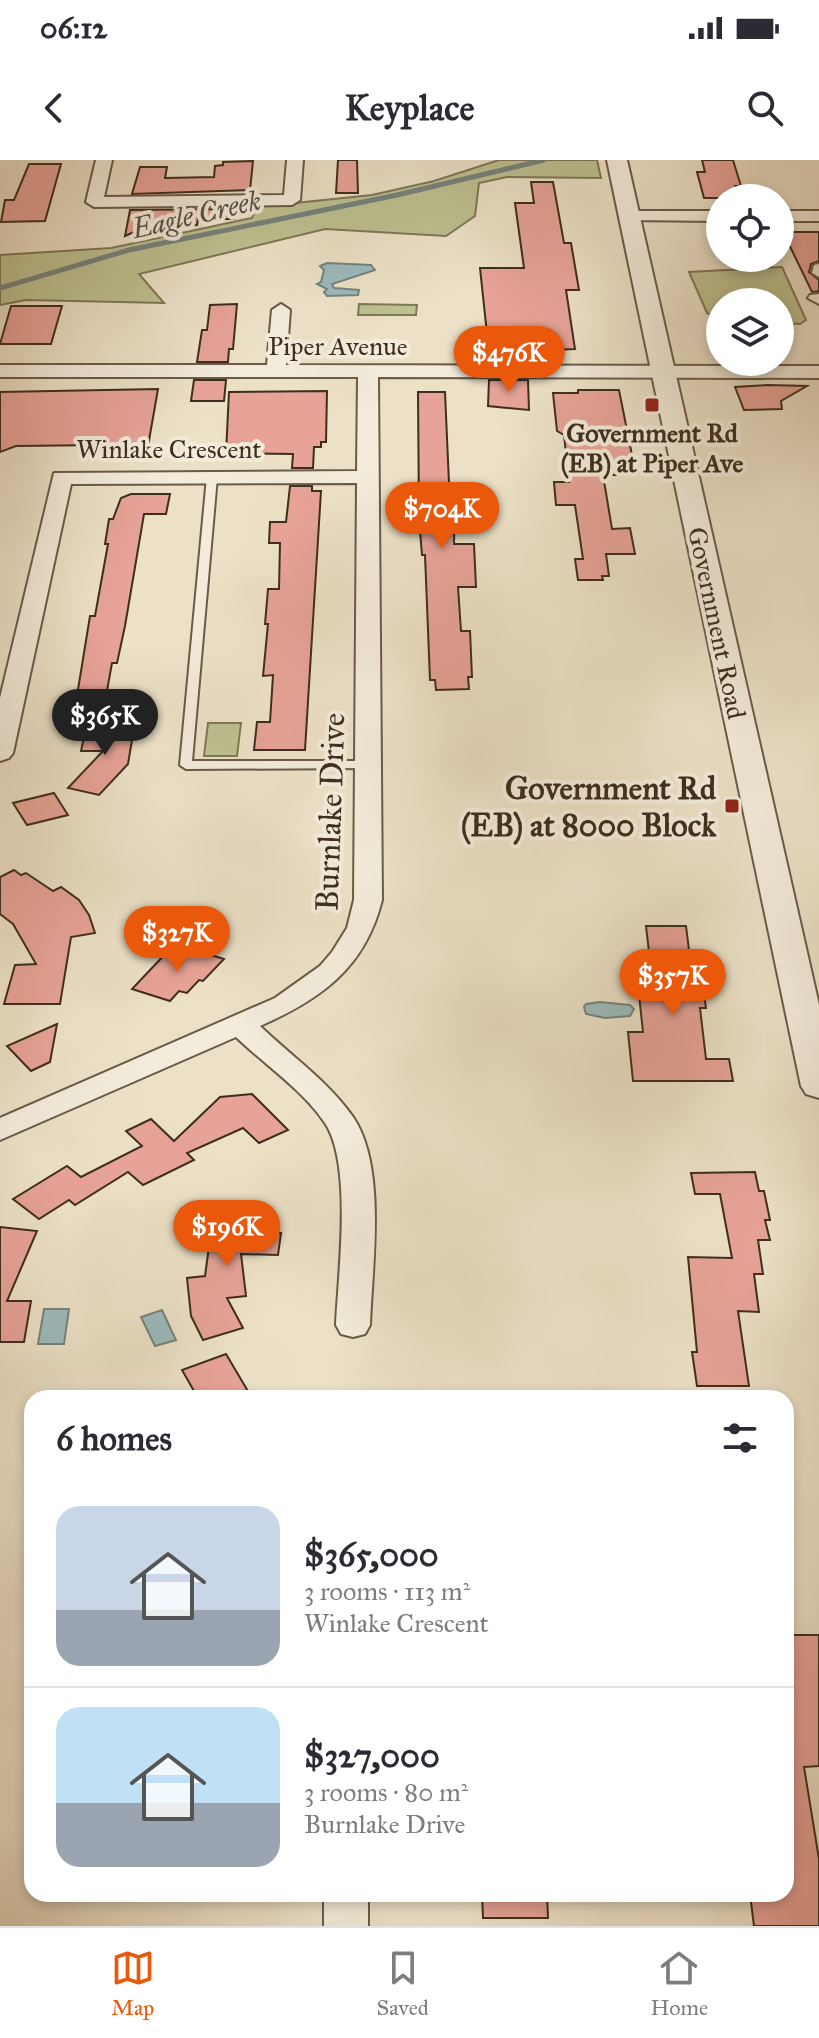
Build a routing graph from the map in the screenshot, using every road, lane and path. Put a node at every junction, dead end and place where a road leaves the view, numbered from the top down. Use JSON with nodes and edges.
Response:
{"nodes":[{"id":1,"x":104,"y":160,"type":"edge"},
{"id":2,"x":295,"y":160,"type":"edge"},
{"id":3,"x":617,"y":160,"type":"edge"},
{"id":4,"x":630,"y":216,"type":"junction"},
{"id":5,"x":706,"y":216,"type":"edge"},
{"id":6,"x":794,"y":216,"type":"edge"},
{"id":7,"x":819,"y":216,"type":"edge"},
{"id":8,"x":281,"y":310,"type":"dead end"},
{"id":9,"x":0,"y":371,"type":"edge"},
{"id":10,"x":276,"y":371,"type":"junction"},
{"id":11,"x":368,"y":372,"type":"junction"},
{"id":12,"x":664,"y":372,"type":"junction"},
{"id":13,"x":819,"y":372,"type":"edge"},
{"id":14,"x":212,"y":477,"type":"junction"},
{"id":15,"x":367,"y":477,"type":"junction"},
{"id":16,"x":0,"y":753,"type":"edge"},
{"id":17,"x":366,"y":765,"type":"junction"},
{"id":18,"x":242,"y":1026,"type":"junction"},
{"id":19,"x":819,"y":1086,"type":"edge"},
{"id":20,"x":0,"y":1130,"type":"edge"},
{"id":21,"x":353,"y":1325,"type":"dead end"},
{"id":22,"x":346,"y":1902,"type":"edge"},
{"id":23,"x":346,"y":1926,"type":"edge"}],
"edges":[{"from":1,"to":2,"type":"street"},
{"from":3,"to":4,"type":"street","name":"Government Road"},
{"from":4,"to":5,"type":"street"},
{"from":4,"to":12,"type":"street","name":"Government Road"},
{"from":6,"to":7,"type":"street"},
{"from":8,"to":10,"type":"street"},
{"from":9,"to":10,"type":"street","name":"Piper Avenue"},
{"from":10,"to":11,"type":"street","name":"Piper Avenue"},
{"from":11,"to":12,"type":"street","name":"Piper Avenue"},
{"from":11,"to":15,"type":"street","name":"Burnlake Drive"},
{"from":12,"to":13,"type":"street","name":"Piper Avenue"},
{"from":12,"to":19,"type":"street","name":"Government Road"},
{"from":14,"to":15,"type":"street","name":"Winlake Crescent"},
{"from":14,"to":16,"type":"street","name":"Winlake Crescent"},
{"from":14,"to":17,"type":"lane"},
{"from":15,"to":17,"type":"street","name":"Burnlake Drive"},
{"from":17,"to":18,"type":"street","name":"Burnlake Drive"},
{"from":18,"to":20,"type":"street","name":"Burnlake Drive"},
{"from":18,"to":21,"type":"street"},
{"from":22,"to":23,"type":"street"}]}
